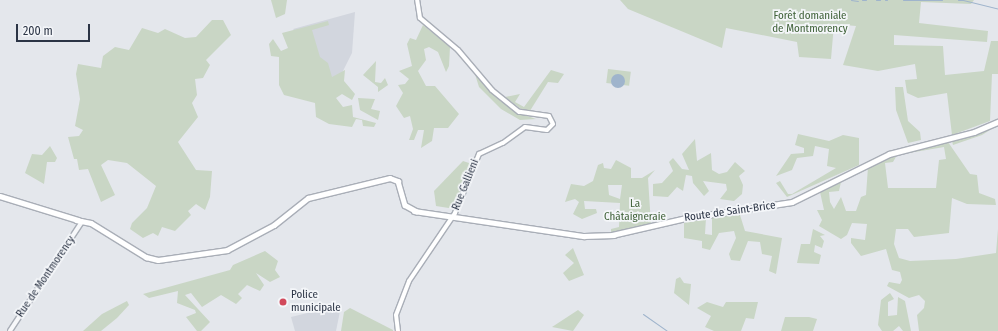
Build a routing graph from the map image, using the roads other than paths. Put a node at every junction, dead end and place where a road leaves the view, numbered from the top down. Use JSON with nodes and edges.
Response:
{"nodes":[{"id":1,"x":417,"y":2,"type":"edge"},
{"id":2,"x":998,"y":122,"type":"edge"},
{"id":3,"x":0,"y":196,"type":"edge"},
{"id":4,"x":453,"y":216,"type":"junction"},
{"id":5,"x":83,"y":221,"type":"junction"},
{"id":6,"x":397,"y":329,"type":"edge"},
{"id":7,"x":10,"y":331,"type":"edge"}],
"edges":[{"from":1,"to":4,"type":"main road","name":"Rue Gallieni"},
{"from":2,"to":4,"type":"main road","name":"Route de Saint-Brice"},
{"from":3,"to":5,"type":"main road"},
{"from":4,"to":5,"type":"main road","name":"Route de Saint-Brice"},
{"from":4,"to":6,"type":"main road","name":"Rue Gallieni"},
{"from":5,"to":7,"type":"street","name":"Rue de Montmorency"}]}
